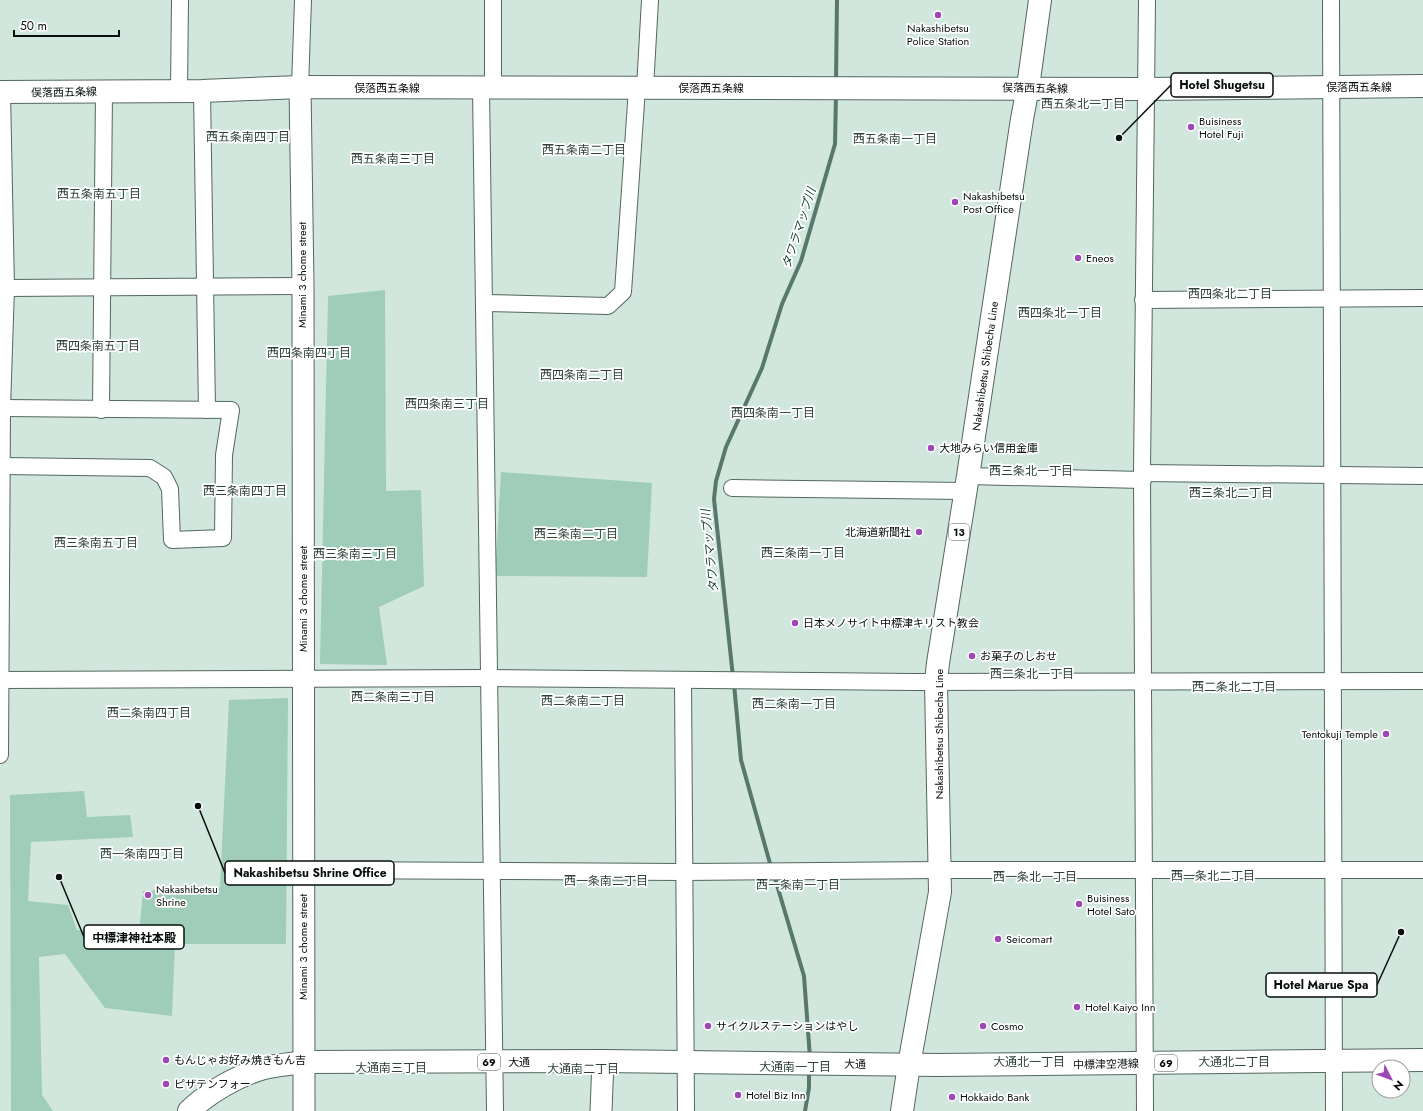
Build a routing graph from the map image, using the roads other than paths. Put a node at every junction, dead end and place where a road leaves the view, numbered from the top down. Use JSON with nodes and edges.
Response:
{"nodes":[{"id":1,"x":180,"y":0,"type":"edge"},
{"id":2,"x":303,"y":0,"type":"edge"},
{"id":3,"x":493,"y":0,"type":"edge"},
{"id":4,"x":650,"y":0,"type":"edge"},
{"id":5,"x":1040,"y":0,"type":"edge"},
{"id":6,"x":1147,"y":0,"type":"edge"},
{"id":7,"x":1331,"y":0,"type":"edge"},
{"id":8,"x":1423,"y":86,"type":"edge"},
{"id":9,"x":300,"y":87,"type":"junction"},
{"id":10,"x":1028,"y":87,"type":"junction"},
{"id":11,"x":1331,"y":87,"type":"junction"},
{"id":12,"x":487,"y":88,"type":"junction"},
{"id":13,"x":641,"y":88,"type":"junction"},
{"id":14,"x":1145,"y":89,"type":"junction"},
{"id":15,"x":202,"y":90,"type":"junction"},
{"id":16,"x":104,"y":91,"type":"junction"},
{"id":17,"x":179,"y":91,"type":"junction"},
{"id":18,"x":1,"y":92,"type":"edge"},
{"id":19,"x":303,"y":286,"type":"junction"},
{"id":20,"x":205,"y":287,"type":"junction"},
{"id":21,"x":6,"y":288,"type":"junction"},
{"id":22,"x":102,"y":288,"type":"junction"},
{"id":23,"x":1423,"y":298,"type":"edge"},
{"id":24,"x":1332,"y":299,"type":"junction"},
{"id":25,"x":1143,"y":300,"type":"junction"},
{"id":26,"x":484,"y":304,"type":"junction"},
{"id":27,"x":2,"y":408,"type":"junction"},
{"id":28,"x":101,"y":410,"type":"junction"},
{"id":29,"x":207,"y":410,"type":"junction"},
{"id":30,"x":2,"y":466,"type":"junction"},
{"id":31,"x":1333,"y":475,"type":"junction"},
{"id":32,"x":1423,"y":476,"type":"edge"},
{"id":33,"x":1142,"y":477,"type":"junction"},
{"id":34,"x":967,"y":483,"type":"junction"},
{"id":35,"x":732,"y":488,"type":"dead end"},
{"id":36,"x":303,"y":678,"type":"junction"},
{"id":37,"x":489,"y":678,"type":"junction"},
{"id":38,"x":0,"y":680,"type":"edge"},
{"id":39,"x":683,"y":681,"type":"junction"},
{"id":40,"x":1332,"y":681,"type":"junction"},
{"id":41,"x":1423,"y":681,"type":"edge"},
{"id":42,"x":936,"y":682,"type":"junction"},
{"id":43,"x":1143,"y":682,"type":"junction"},
{"id":44,"x":0,"y":755,"type":"edge"},
{"id":45,"x":303,"y":870,"type":"junction"},
{"id":46,"x":940,"y":870,"type":"junction"},
{"id":47,"x":1144,"y":870,"type":"junction"},
{"id":48,"x":1334,"y":870,"type":"junction"},
{"id":49,"x":1423,"y":870,"type":"edge"},
{"id":50,"x":493,"y":871,"type":"junction"},
{"id":51,"x":684,"y":872,"type":"junction"},
{"id":52,"x":1423,"y":1060,"type":"edge"},
{"id":53,"x":603,"y":1061,"type":"junction"},
{"id":54,"x":1334,"y":1061,"type":"junction"},
{"id":55,"x":304,"y":1062,"type":"junction"},
{"id":56,"x":495,"y":1062,"type":"junction"},
{"id":57,"x":686,"y":1062,"type":"junction"},
{"id":58,"x":1145,"y":1064,"type":"junction"},
{"id":59,"x":909,"y":1065,"type":"junction"},
{"id":60,"x":189,"y":1111,"type":"edge"},
{"id":61,"x":304,"y":1111,"type":"edge"},
{"id":62,"x":495,"y":1111,"type":"edge"},
{"id":63,"x":600,"y":1111,"type":"edge"},
{"id":64,"x":686,"y":1111,"type":"edge"},
{"id":65,"x":902,"y":1111,"type":"edge"},
{"id":66,"x":1145,"y":1111,"type":"edge"},
{"id":67,"x":1334,"y":1111,"type":"edge"}],
"edges":[{"from":1,"to":17,"type":"street"},
{"from":2,"to":9,"type":"street"},
{"from":3,"to":12,"type":"street"},
{"from":4,"to":13,"type":"street"},
{"from":5,"to":10,"type":"main road","name":"Nakashibetsu Shibecha Line","number":"13"},
{"from":6,"to":14,"type":"street"},
{"from":7,"to":11,"type":"street"},
{"from":8,"to":11,"type":"main road","name":"俣落西五条線"},
{"from":9,"to":12,"type":"main road","name":"俣落西五条線"},
{"from":9,"to":15,"type":"main road","name":"俣落西五条線"},
{"from":9,"to":19,"type":"street","name":"Minami 3 chome street"},
{"from":10,"to":13,"type":"main road","name":"俣落西五条線"},
{"from":10,"to":14,"type":"main road","name":"俣落西五条線"},
{"from":10,"to":34,"type":"main road","name":"Nakashibetsu Shibecha Line","number":"13"},
{"from":11,"to":14,"type":"main road","name":"俣落西五条線"},
{"from":11,"to":24,"type":"street"},
{"from":12,"to":13,"type":"main road","name":"俣落西五条線"},
{"from":12,"to":26,"type":"street"},
{"from":13,"to":26,"type":"street"},
{"from":14,"to":25,"type":"street"},
{"from":15,"to":17,"type":"main road","name":"俣落西五条線"},
{"from":15,"to":20,"type":"street"},
{"from":16,"to":17,"type":"main road","name":"俣落西五条線"},
{"from":16,"to":18,"type":"main road","name":"俣落西五条線"},
{"from":16,"to":22,"type":"street"},
{"from":18,"to":21,"type":"street"},
{"from":19,"to":20,"type":"street"},
{"from":19,"to":36,"type":"street","name":"Minami 3 chome street"},
{"from":20,"to":22,"type":"street"},
{"from":20,"to":29,"type":"street"},
{"from":21,"to":22,"type":"street"},
{"from":21,"to":27,"type":"street"},
{"from":22,"to":28,"type":"street"},
{"from":23,"to":24,"type":"street"},
{"from":24,"to":25,"type":"street"},
{"from":24,"to":31,"type":"street"},
{"from":25,"to":33,"type":"street"},
{"from":26,"to":37,"type":"street"},
{"from":27,"to":28,"type":"street"},
{"from":27,"to":30,"type":"street"},
{"from":28,"to":29,"type":"street"},
{"from":29,"to":30,"type":"street"},
{"from":30,"to":38,"type":"street"},
{"from":31,"to":32,"type":"street"},
{"from":31,"to":33,"type":"street"},
{"from":31,"to":40,"type":"street"},
{"from":33,"to":34,"type":"street"},
{"from":33,"to":43,"type":"street"},
{"from":34,"to":35,"type":"street"},
{"from":34,"to":42,"type":"main road","name":"Nakashibetsu Shibecha Line","number":"13"},
{"from":36,"to":37,"type":"street"},
{"from":36,"to":38,"type":"street"},
{"from":36,"to":45,"type":"street","name":"Minami 3 chome street"},
{"from":37,"to":39,"type":"street"},
{"from":37,"to":50,"type":"street"},
{"from":38,"to":44,"type":"street"},
{"from":39,"to":42,"type":"street"},
{"from":39,"to":51,"type":"street"},
{"from":40,"to":41,"type":"street"},
{"from":40,"to":43,"type":"street"},
{"from":40,"to":48,"type":"street"},
{"from":42,"to":43,"type":"street"},
{"from":42,"to":46,"type":"main road","name":"Nakashibetsu Shibecha Line","number":"13"},
{"from":43,"to":47,"type":"street"},
{"from":45,"to":50,"type":"street"},
{"from":45,"to":55,"type":"street","name":"Minami 3 chome street"},
{"from":46,"to":47,"type":"street"},
{"from":46,"to":51,"type":"street"},
{"from":46,"to":59,"type":"main road","name":"Nakashibetsu Shibecha Line","number":"13"},
{"from":47,"to":48,"type":"street"},
{"from":47,"to":58,"type":"street"},
{"from":48,"to":49,"type":"street"},
{"from":48,"to":54,"type":"street"},
{"from":50,"to":51,"type":"street"},
{"from":50,"to":56,"type":"street"},
{"from":51,"to":57,"type":"street"},
{"from":52,"to":54,"type":"main road","name":"中標津空港線","number":"69"},
{"from":53,"to":56,"type":"main road","name":"大通","number":"69"},
{"from":53,"to":57,"type":"main road","name":"大通","number":"69"},
{"from":53,"to":63,"type":"street"},
{"from":54,"to":58,"type":"main road","name":"中標津空港線","number":"69"},
{"from":54,"to":67,"type":"street"},
{"from":55,"to":56,"type":"main road","name":"大通","number":"69"},
{"from":55,"to":60,"type":"main road","name":"大通","number":"69"},
{"from":55,"to":61,"type":"street","name":"Minami 3 chome street"},
{"from":56,"to":62,"type":"street"},
{"from":57,"to":59,"type":"main road","name":"大通","number":"69"},
{"from":57,"to":64,"type":"street"},
{"from":58,"to":59,"type":"main road","name":"中標津空港線","number":"69"},
{"from":58,"to":66,"type":"street"},
{"from":59,"to":65,"type":"main road","name":"Nakashibetsu Shibecha Line"}]}
